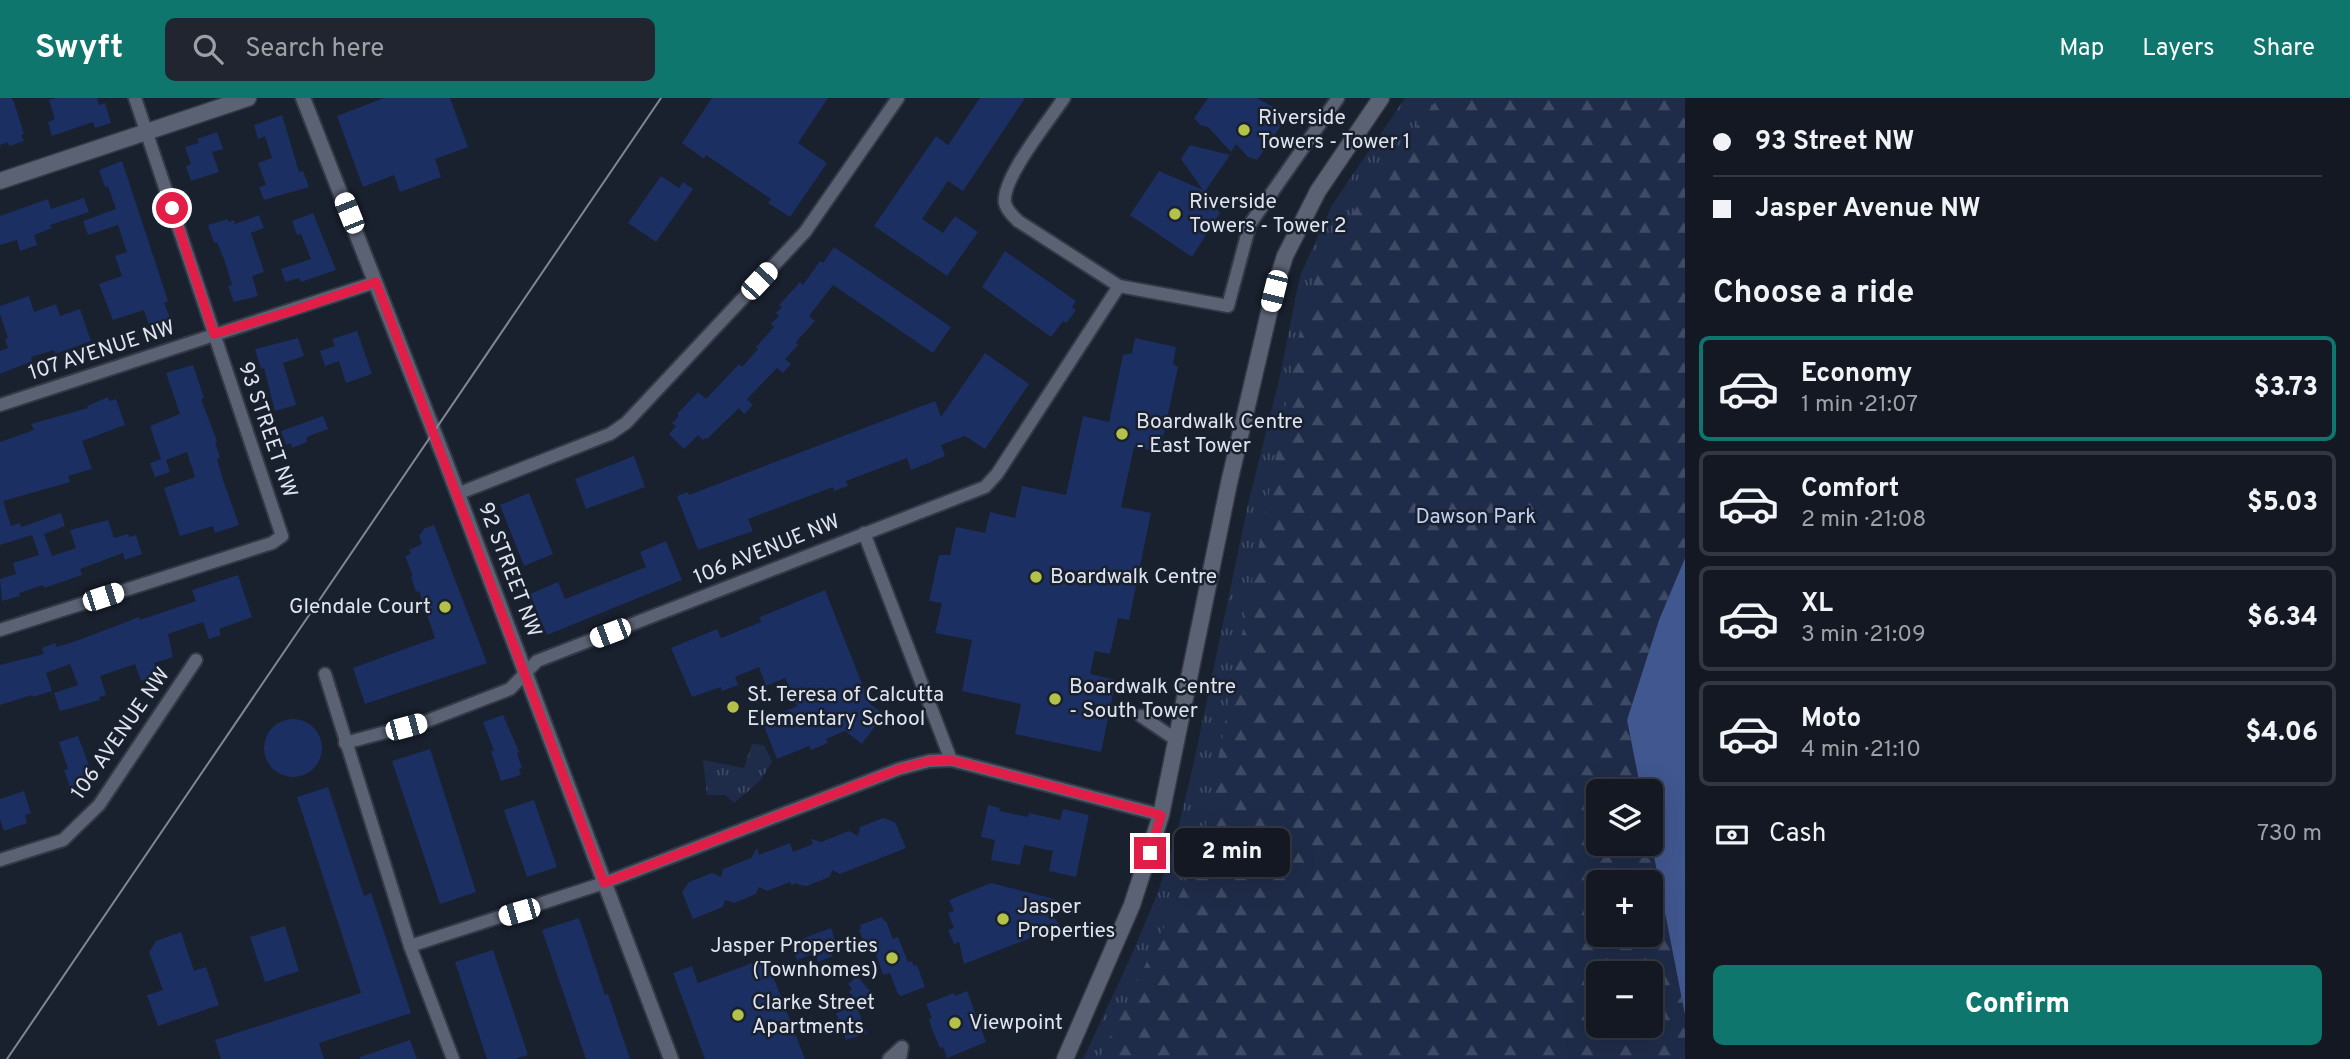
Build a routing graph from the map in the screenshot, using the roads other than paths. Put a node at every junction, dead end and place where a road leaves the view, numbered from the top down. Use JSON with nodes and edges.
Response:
{"nodes":[{"id":1,"x":135,"y":98,"type":"edge"},
{"id":2,"x":248,"y":98,"type":"edge"},
{"id":3,"x":303,"y":98,"type":"edge"},
{"id":4,"x":898,"y":98,"type":"edge"},
{"id":5,"x":1064,"y":98,"type":"edge"},
{"id":6,"x":1381,"y":98,"type":"edge"},
{"id":7,"x":1335,"y":99,"type":"edge"},
{"id":8,"x":147,"y":132,"type":"junction"},
{"id":9,"x":0,"y":181,"type":"edge"},
{"id":10,"x":376,"y":282,"type":"junction"},
{"id":11,"x":1119,"y":286,"type":"junction"},
{"id":12,"x":214,"y":334,"type":"junction"},
{"id":13,"x":0,"y":405,"type":"edge"},
{"id":14,"x":457,"y":494,"type":"junction"},
{"id":15,"x":864,"y":533,"type":"junction"},
{"id":16,"x":0,"y":630,"type":"edge"},
{"id":17,"x":196,"y":660,"type":"dead end"},
{"id":18,"x":525,"y":672,"type":"junction"},
{"id":19,"x":325,"y":674,"type":"dead end"},
{"id":20,"x":1142,"y":716,"type":"dead end"},
{"id":21,"x":1178,"y":741,"type":"junction"},
{"id":22,"x":345,"y":743,"type":"junction"},
{"id":23,"x":951,"y":760,"type":"junction"},
{"id":24,"x":1161,"y":815,"type":"junction"},
{"id":25,"x":0,"y":860,"type":"edge"},
{"id":26,"x":604,"y":883,"type":"junction"},
{"id":27,"x":410,"y":946,"type":"junction"},
{"id":28,"x":1067,"y":1054,"type":"edge"},
{"id":29,"x":453,"y":1059,"type":"edge"},
{"id":30,"x":671,"y":1059,"type":"edge"},
{"id":31,"x":889,"y":1059,"type":"edge"},
{"id":32,"x":900,"y":1059,"type":"edge"}],
"edges":[{"from":1,"to":8,"type":"street","name":"93 STREET NW"},
{"from":2,"to":8,"type":"main road"},
{"from":3,"to":10,"type":"street","name":"92 STREET NW"},
{"from":4,"to":14,"type":"street"},
{"from":5,"to":11,"type":"street"},
{"from":6,"to":21,"type":"main road"},
{"from":7,"to":11,"type":"street"},
{"from":8,"to":9,"type":"main road"},
{"from":8,"to":12,"type":"street","name":"93 STREET NW"},
{"from":10,"to":12,"type":"street","name":"107 AVENUE NW"},
{"from":10,"to":14,"type":"street","name":"92 STREET NW"},
{"from":11,"to":15,"type":"street","name":"106 AVENUE NW"},
{"from":12,"to":13,"type":"street","name":"107 AVENUE NW"},
{"from":12,"to":16,"type":"street","name":"93 STREET NW"},
{"from":14,"to":18,"type":"street","name":"92 STREET NW"},
{"from":15,"to":18,"type":"street","name":"106 AVENUE NW"},
{"from":15,"to":23,"type":"street"},
{"from":17,"to":25,"type":"street","name":"106 AVENUE NW"},
{"from":18,"to":22,"type":"street","name":"106 AVENUE NW"},
{"from":18,"to":26,"type":"street","name":"92 STREET NW"},
{"from":19,"to":22,"type":"street"},
{"from":20,"to":21,"type":"street"},
{"from":21,"to":24,"type":"main road"},
{"from":22,"to":27,"type":"street"},
{"from":23,"to":24,"type":"street"},
{"from":23,"to":26,"type":"street"},
{"from":24,"to":28,"type":"main road"},
{"from":26,"to":27,"type":"street"},
{"from":26,"to":30,"type":"street","name":"92 STREET NW"},
{"from":27,"to":29,"type":"street"},
{"from":31,"to":32,"type":"street"}]}
